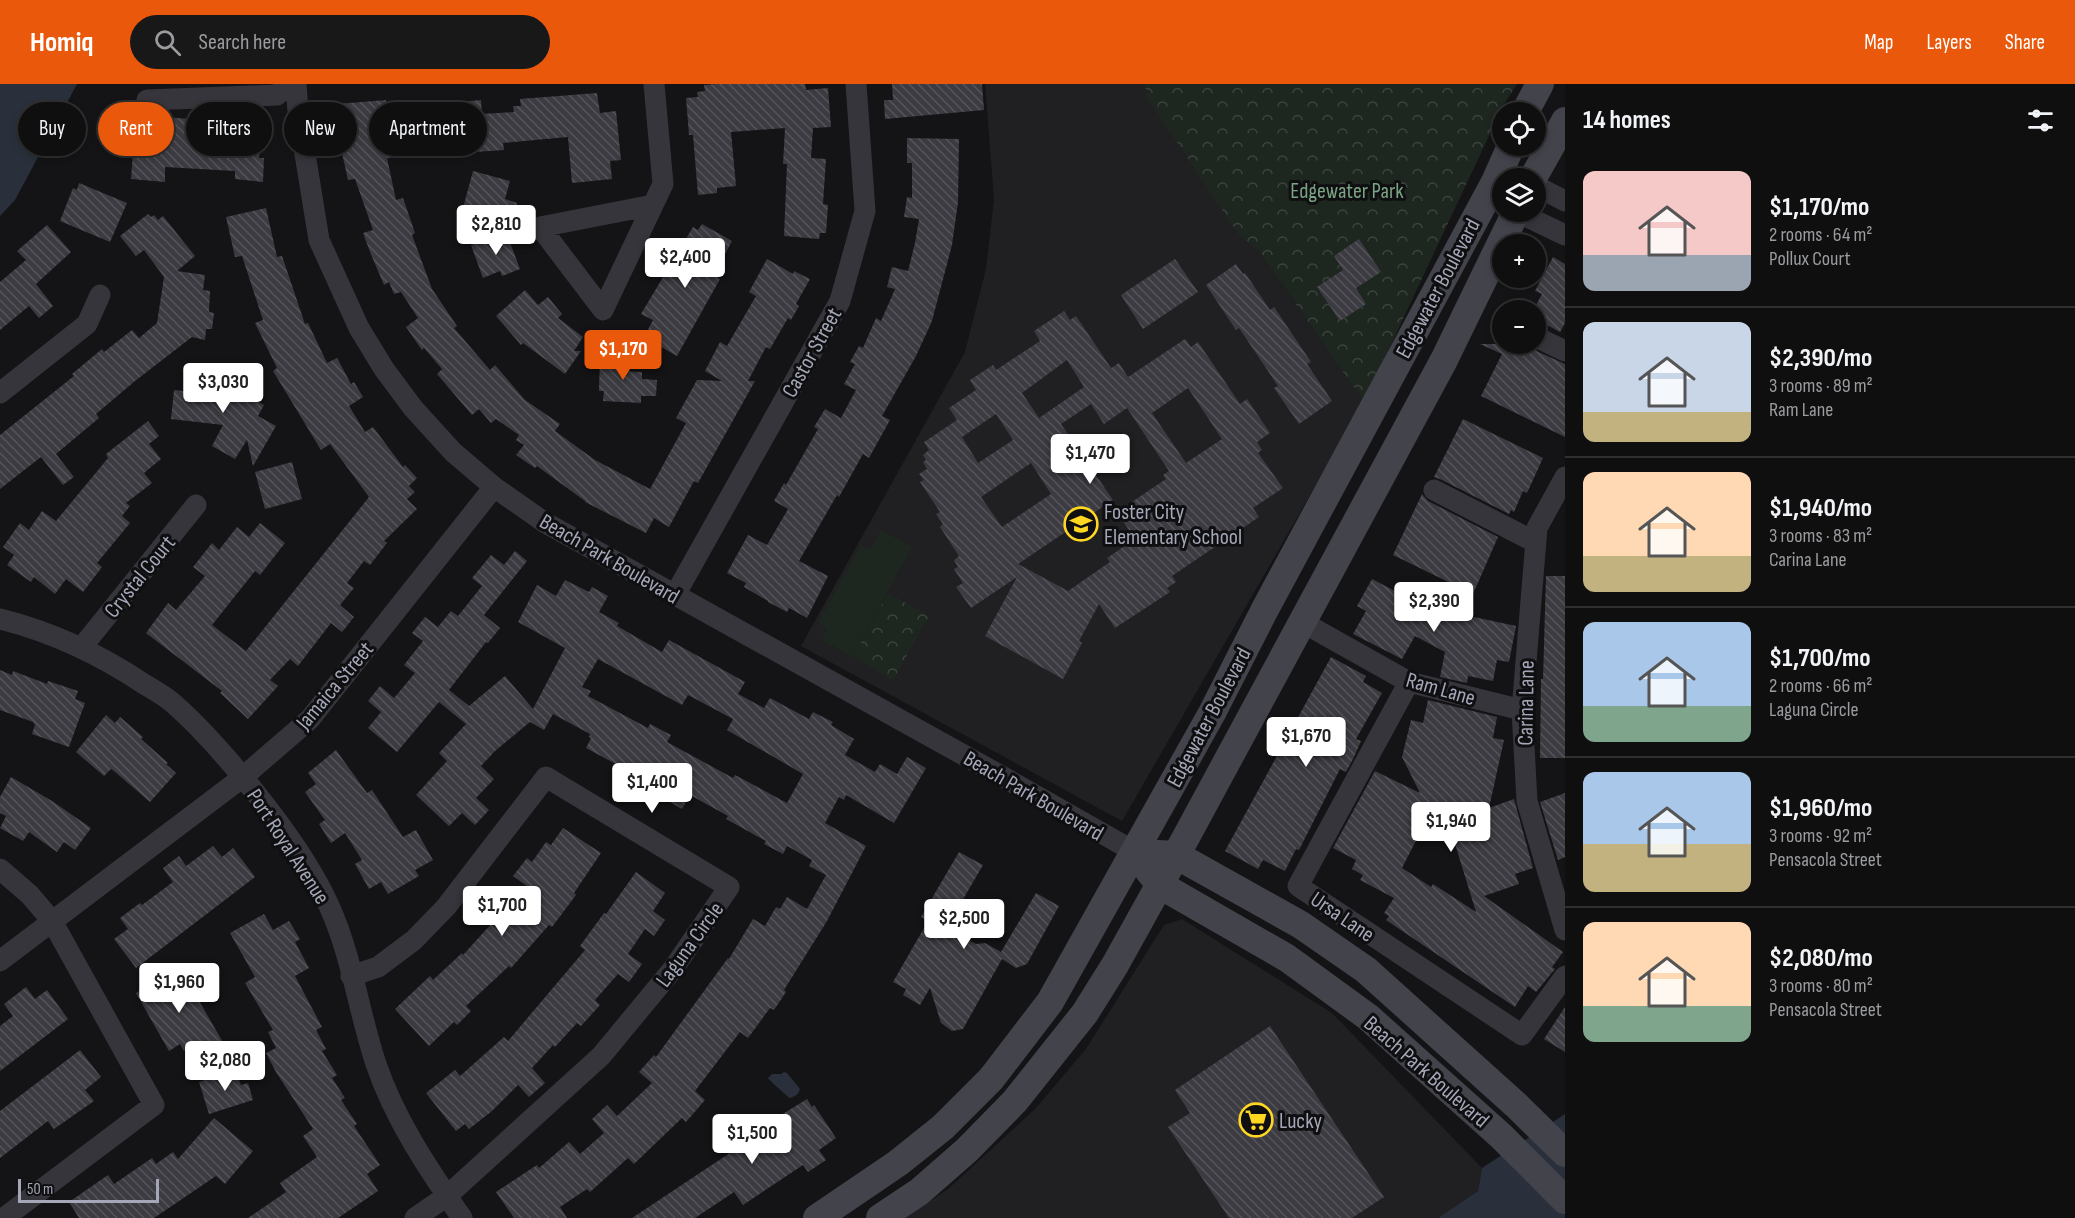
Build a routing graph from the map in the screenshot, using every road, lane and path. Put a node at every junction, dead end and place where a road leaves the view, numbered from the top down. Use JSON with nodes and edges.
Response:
{"nodes":[{"id":1,"x":288,"y":84,"type":"edge"},
{"id":2,"x":296,"y":84,"type":"edge"},
{"id":3,"x":654,"y":84,"type":"edge"},
{"id":4,"x":856,"y":84,"type":"edge"},
{"id":5,"x":1540,"y":84,"type":"edge"},
{"id":6,"x":147,"y":100,"type":"dead end"},
{"id":7,"x":1530,"y":102,"type":"edge"},
{"id":8,"x":1565,"y":121,"type":"edge"},
{"id":9,"x":1539,"y":168,"type":"edge"},
{"id":10,"x":1546,"y":191,"type":"edge"},
{"id":11,"x":1492,"y":200,"type":"edge"},
{"id":12,"x":1565,"y":201,"type":"edge"},
{"id":13,"x":653,"y":206,"type":"junction"},
{"id":14,"x":1512,"y":222,"type":"edge"},
{"id":15,"x":1538,"y":222,"type":"edge"},
{"id":16,"x":1565,"y":235,"type":"edge"},
{"id":17,"x":100,"y":295,"type":"dead end"},
{"id":18,"x":1546,"y":342,"type":"edge"},
{"id":19,"x":1565,"y":351,"type":"edge"},
{"id":20,"x":0,"y":393,"type":"edge"},
{"id":21,"x":1565,"y":477,"type":"edge"},
{"id":22,"x":494,"y":487,"type":"junction"},
{"id":23,"x":1434,"y":490,"type":"dead end"},
{"id":24,"x":196,"y":505,"type":"dead end"},
{"id":25,"x":1535,"y":542,"type":"junction"},
{"id":26,"x":675,"y":595,"type":"junction"},
{"id":27,"x":0,"y":619,"type":"edge"},
{"id":28,"x":1302,"y":622,"type":"junction"},
{"id":29,"x":82,"y":647,"type":"junction"},
{"id":30,"x":1409,"y":682,"type":"junction"},
{"id":31,"x":1522,"y":710,"type":"junction"},
{"id":32,"x":243,"y":777,"type":"junction"},
{"id":33,"x":1135,"y":852,"type":"junction"},
{"id":34,"x":1176,"y":855,"type":"junction"},
{"id":35,"x":0,"y":869,"type":"edge"},
{"id":36,"x":1160,"y":885,"type":"junction"},
{"id":37,"x":52,"y":921,"type":"junction"},
{"id":38,"x":1565,"y":930,"type":"edge"},
{"id":39,"x":0,"y":961,"type":"edge"},
{"id":40,"x":351,"y":976,"type":"junction"},
{"id":41,"x":1565,"y":976,"type":"edge"},
{"id":42,"x":1565,"y":1153,"type":"edge"},
{"id":43,"x":447,"y":1196,"type":"junction"},
{"id":44,"x":1565,"y":1200,"type":"edge"},
{"id":45,"x":4,"y":1218,"type":"edge"},
{"id":46,"x":415,"y":1218,"type":"edge"},
{"id":47,"x":462,"y":1218,"type":"edge"},
{"id":48,"x":817,"y":1218,"type":"edge"},
{"id":49,"x":880,"y":1218,"type":"edge"}],
"edges":[{"from":1,"to":6,"type":"street"},
{"from":2,"to":22,"type":"street","name":"Beach Park Boulevard"},
{"from":3,"to":13,"type":"street"},
{"from":4,"to":26,"type":"street","name":"Castor Street"},
{"from":5,"to":7,"type":"main road"},
{"from":8,"to":9,"type":"main road"},
{"from":10,"to":12,"type":"street"},
{"from":11,"to":33,"type":"main road","name":"Edgewater Boulevard"},
{"from":13,"to":13,"type":"street"},
{"from":14,"to":28,"type":"main road","name":"Edgewater Boulevard"},
{"from":15,"to":16,"type":"street"},
{"from":17,"to":20,"type":"street"},
{"from":18,"to":19,"type":"street"},
{"from":21,"to":25,"type":"street","name":"Carina Lane"},
{"from":22,"to":26,"type":"street","name":"Beach Park Boulevard"},
{"from":22,"to":32,"type":"street","name":"Jamaica Street"},
{"from":23,"to":25,"type":"street"},
{"from":24,"to":29,"type":"street","name":"Crystal Court"},
{"from":25,"to":31,"type":"street","name":"Carina Lane"},
{"from":26,"to":33,"type":"street","name":"Beach Park Boulevard"},
{"from":27,"to":29,"type":"street","name":"Port Royal Avenue"},
{"from":28,"to":30,"type":"street","name":"Ram Lane"},
{"from":28,"to":34,"type":"main road","name":"Edgewater Boulevard"},
{"from":29,"to":32,"type":"street","name":"Port Royal Avenue"},
{"from":30,"to":31,"type":"street","name":"Ram Lane"},
{"from":30,"to":41,"type":"street","name":"Ursa Lane"},
{"from":31,"to":38,"type":"street","name":"Carina Lane"},
{"from":32,"to":37,"type":"street","name":"Jamaica Street"},
{"from":32,"to":40,"type":"street","name":"Port Royal Avenue"},
{"from":33,"to":34,"type":"main road","name":"Beach Park Boulevard"},
{"from":33,"to":36,"type":"main road","name":"Beach Park Boulevard"},
{"from":33,"to":48,"type":"main road","name":"Edgewater Boulevard"},
{"from":34,"to":36,"type":"main road","name":"Edgewater Boulevard"},
{"from":34,"to":42,"type":"main road","name":"Beach Park Boulevard"},
{"from":35,"to":37,"type":"street"},
{"from":36,"to":44,"type":"main road","name":"Beach Park Boulevard"},
{"from":36,"to":49,"type":"main road","name":"Edgewater Boulevard"},
{"from":37,"to":39,"type":"street","name":"Jamaica Street"},
{"from":37,"to":45,"type":"street"},
{"from":40,"to":43,"type":"street","name":"Port Royal Avenue"},
{"from":40,"to":43,"type":"street","name":"Laguna Circle"},
{"from":43,"to":46,"type":"street"},
{"from":43,"to":47,"type":"street","name":"Port Royal Avenue"}]}
